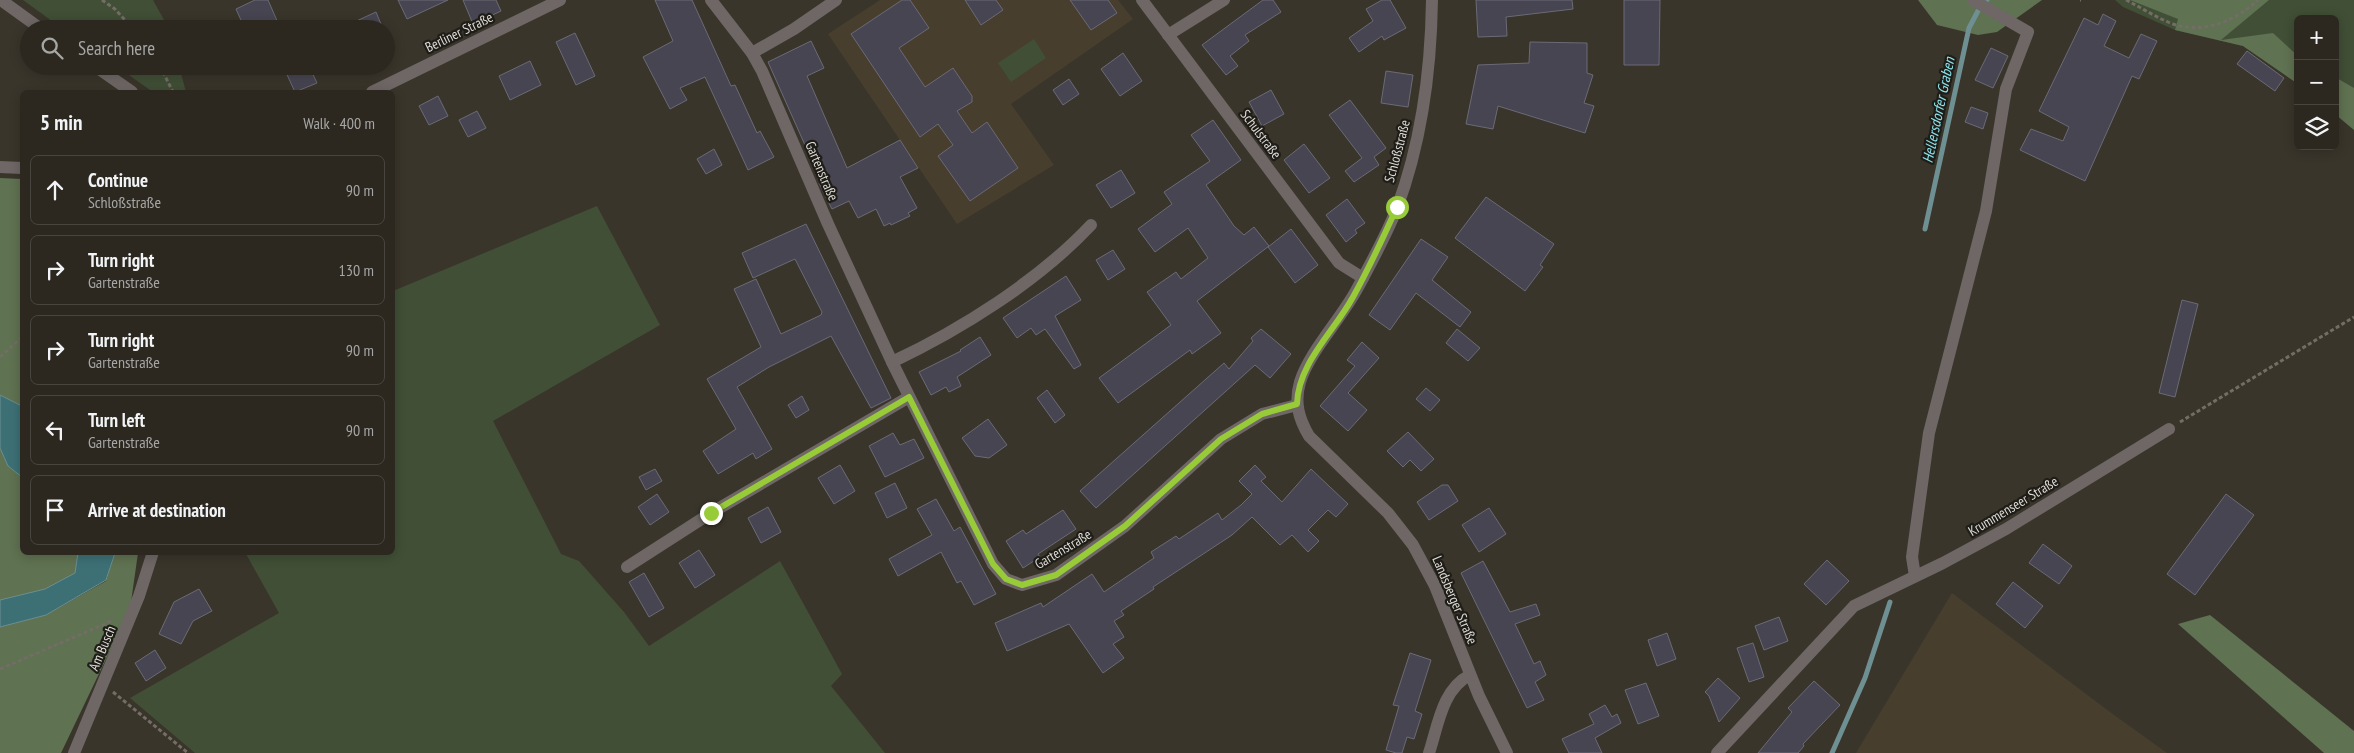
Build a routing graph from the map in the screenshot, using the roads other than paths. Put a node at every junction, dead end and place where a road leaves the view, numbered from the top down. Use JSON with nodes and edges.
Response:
{"nodes":[{"id":1,"x":1,"y":0,"type":"edge"},
{"id":2,"x":560,"y":0,"type":"edge"},
{"id":3,"x":712,"y":0,"type":"edge"},
{"id":4,"x":836,"y":0,"type":"edge"},
{"id":5,"x":1142,"y":0,"type":"edge"},
{"id":6,"x":1224,"y":0,"type":"edge"},
{"id":7,"x":1432,"y":0,"type":"edge"},
{"id":8,"x":1973,"y":0,"type":"edge"},
{"id":9,"x":29,"y":20,"type":"edge"},
{"id":10,"x":1168,"y":35,"type":"junction"},
{"id":11,"x":752,"y":53,"type":"junction"},
{"id":12,"x":107,"y":75,"type":"edge"},
{"id":13,"x":129,"y":90,"type":"edge"},
{"id":14,"x":376,"y":90,"type":"edge"},
{"id":15,"x":0,"y":167,"type":"edge"},
{"id":16,"x":20,"y":168,"type":"edge"},
{"id":17,"x":1091,"y":225,"type":"dead end"},
{"id":18,"x":1363,"y":278,"type":"junction"},
{"id":19,"x":892,"y":362,"type":"junction"},
{"id":20,"x":909,"y":397,"type":"junction"},
{"id":21,"x":1297,"y":404,"type":"junction"},
{"id":22,"x":2169,"y":429,"type":"road end"},
{"id":23,"x":152,"y":555,"type":"edge"},
{"id":24,"x":627,"y":567,"type":"dead end"},
{"id":25,"x":1915,"y":576,"type":"junction"},
{"id":26,"x":1470,"y":675,"type":"junction"},
{"id":27,"x":74,"y":753,"type":"edge"},
{"id":28,"x":1428,"y":753,"type":"edge"},
{"id":29,"x":1508,"y":753,"type":"edge"},
{"id":30,"x":1717,"y":753,"type":"edge"}],
"edges":[{"from":1,"to":9,"type":"street"},
{"from":2,"to":14,"type":"street","name":"Berliner Straße"},
{"from":3,"to":11,"type":"street","name":"Gartenstraße"},
{"from":4,"to":11,"type":"street"},
{"from":5,"to":10,"type":"street","name":"Schulstraße"},
{"from":6,"to":10,"type":"street"},
{"from":7,"to":18,"type":"street","name":"Schloßstraße"},
{"from":8,"to":25,"type":"street"},
{"from":10,"to":18,"type":"street","name":"Schulstraße"},
{"from":11,"to":19,"type":"street","name":"Gartenstraße"},
{"from":12,"to":13,"type":"street"},
{"from":15,"to":16,"type":"street"},
{"from":17,"to":19,"type":"street"},
{"from":18,"to":21,"type":"street","name":"Schloßstraße"},
{"from":19,"to":20,"type":"street","name":"Gartenstraße"},
{"from":20,"to":21,"type":"street","name":"Gartenstraße"},
{"from":20,"to":24,"type":"street"},
{"from":21,"to":26,"type":"street","name":"Landsberger Straße"},
{"from":22,"to":25,"type":"street","name":"Krummenseer Straße"},
{"from":23,"to":27,"type":"street","name":"Am Busch"},
{"from":25,"to":30,"type":"street","name":"Krummenseer Straße"},
{"from":26,"to":28,"type":"street"},
{"from":26,"to":29,"type":"street","name":"Landsberger Straße"}]}
